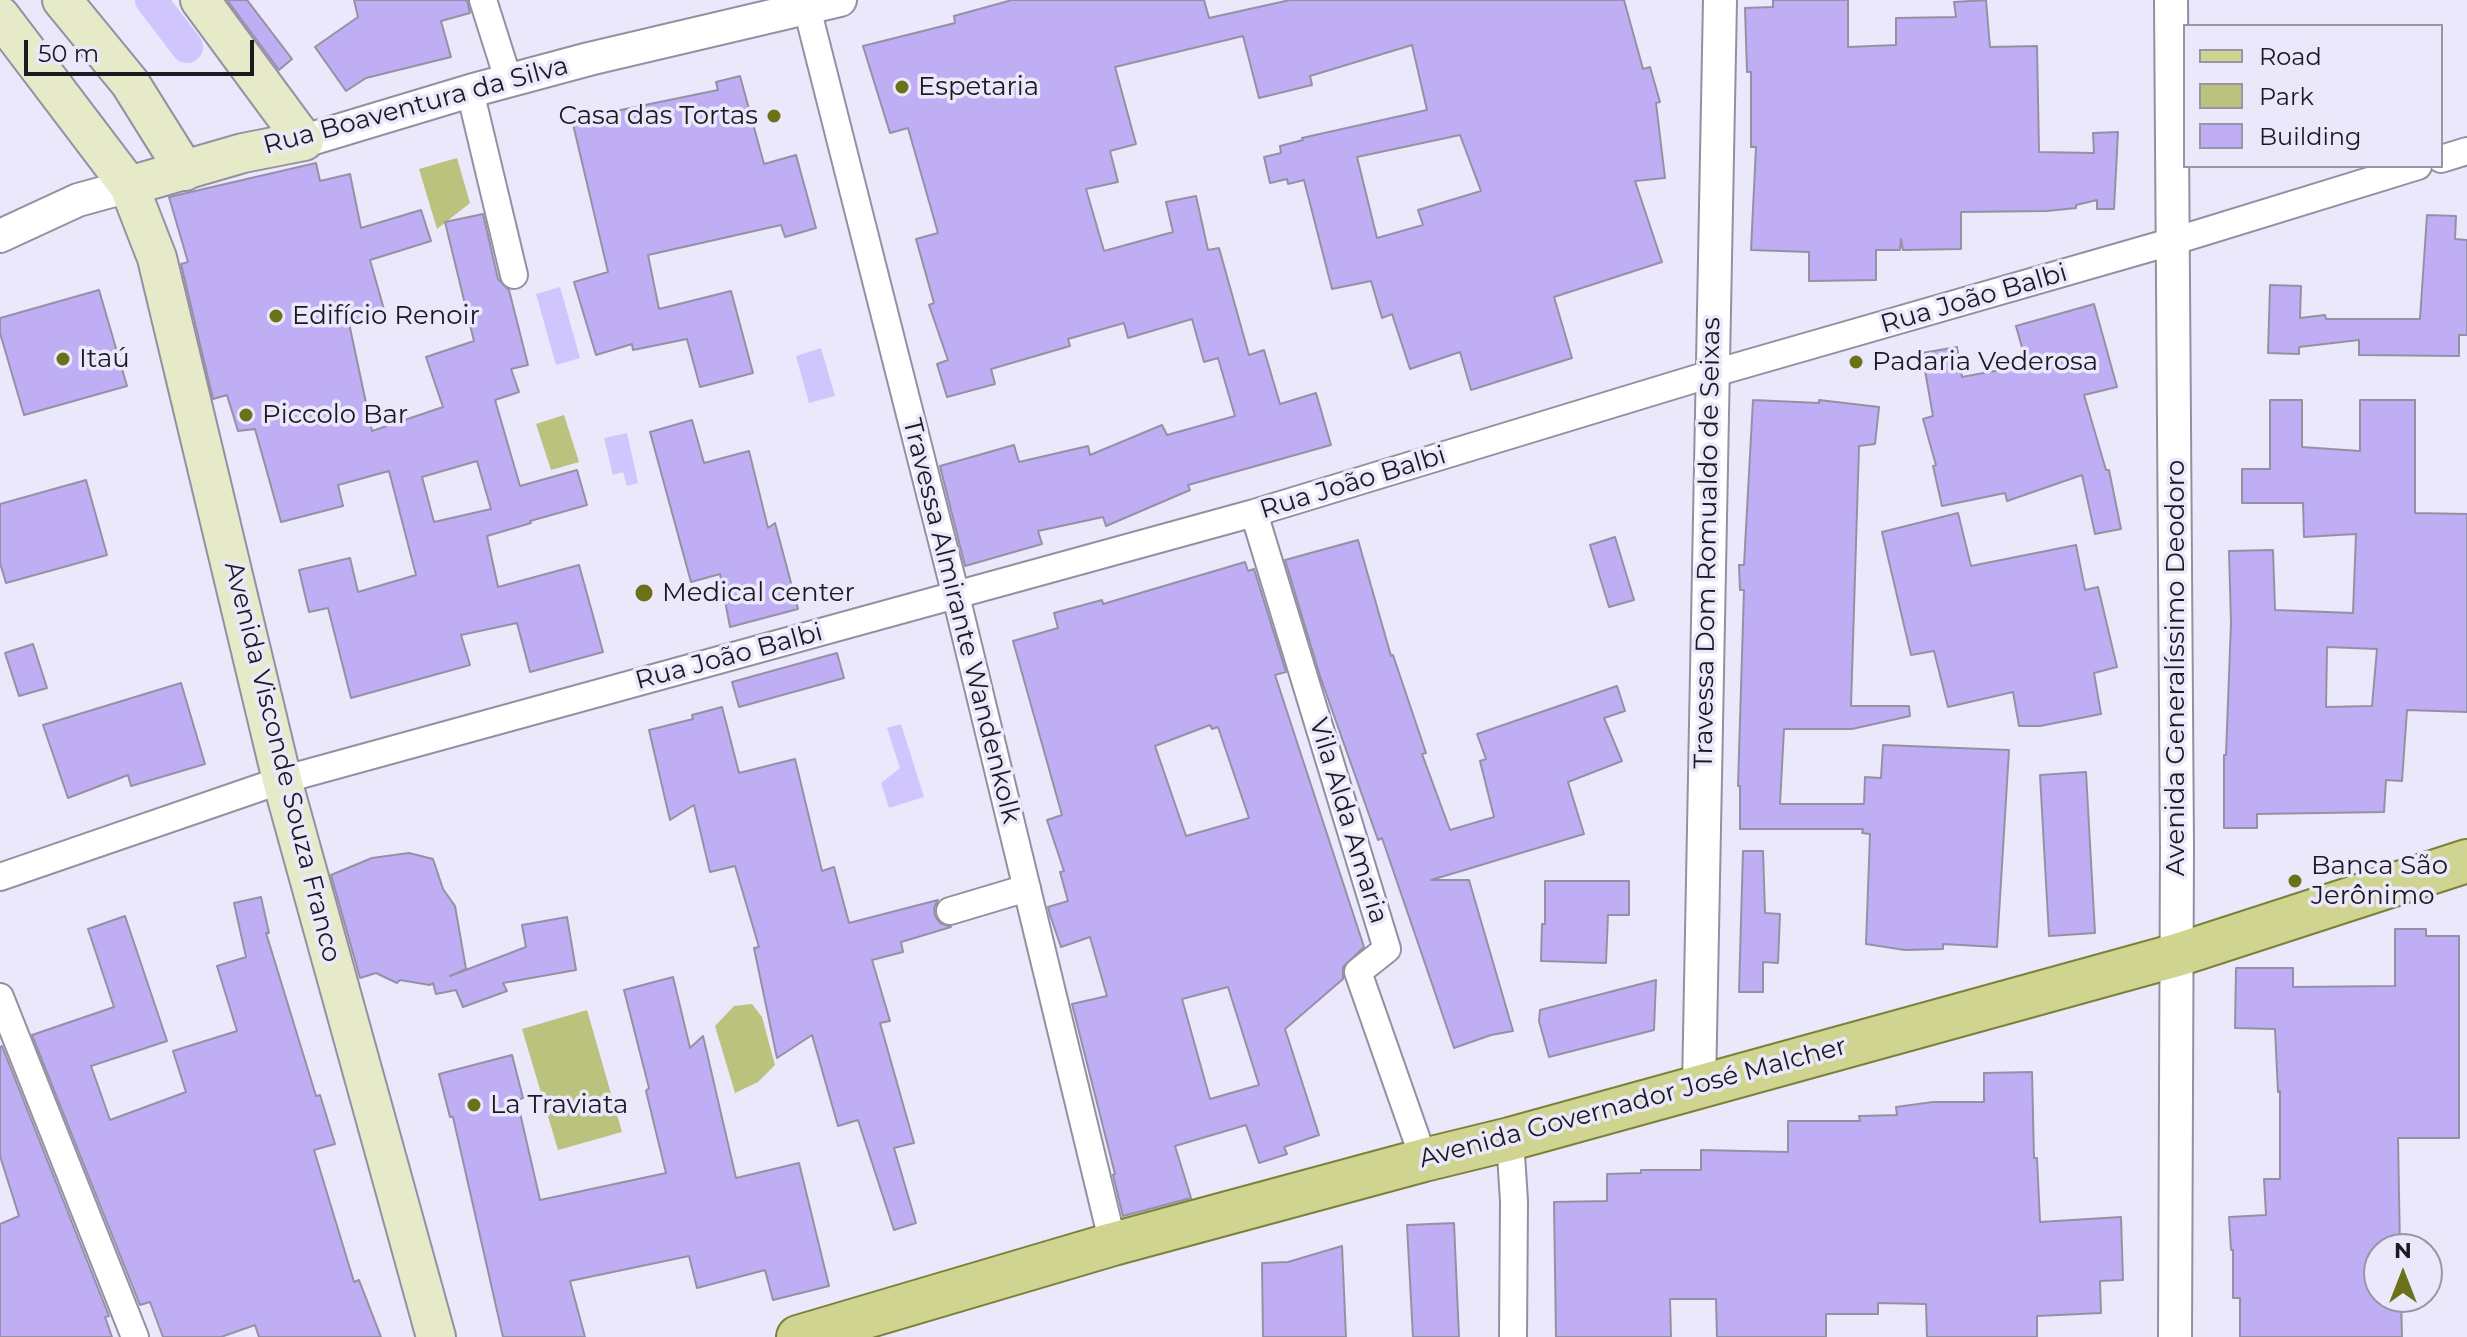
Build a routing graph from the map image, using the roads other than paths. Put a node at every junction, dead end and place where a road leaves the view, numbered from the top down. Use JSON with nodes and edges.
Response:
{"nodes":[{"id":1,"x":62,"y":0,"type":"edge"},
{"id":2,"x":200,"y":0,"type":"edge"},
{"id":3,"x":483,"y":0,"type":"edge"},
{"id":4,"x":840,"y":0,"type":"edge"},
{"id":5,"x":1720,"y":0,"type":"edge"},
{"id":6,"x":2171,"y":0,"type":"edge"},
{"id":7,"x":807,"y":5,"type":"edge"},
{"id":8,"x":0,"y":16,"type":"edge"},
{"id":9,"x":509,"y":82,"type":"junction"},
{"id":10,"x":470,"y":91,"type":"junction"},
{"id":11,"x":304,"y":141,"type":"junction"},
{"id":12,"x":2467,"y":151,"type":"edge"},
{"id":13,"x":2443,"y":158,"type":"edge"},
{"id":14,"x":2411,"y":168,"type":"edge"},
{"id":15,"x":185,"y":171,"type":"junction"},
{"id":16,"x":129,"y":186,"type":"junction"},
{"id":17,"x":0,"y":236,"type":"edge"},
{"id":18,"x":2174,"y":241,"type":"junction"},
{"id":19,"x":514,"y":275,"type":"dead end"},
{"id":20,"x":1711,"y":374,"type":"junction"},
{"id":21,"x":1254,"y":513,"type":"junction"},
{"id":22,"x":956,"y":596,"type":"junction"},
{"id":23,"x":282,"y":780,"type":"junction"},
{"id":24,"x":2467,"y":861,"type":"edge"},
{"id":25,"x":0,"y":877,"type":"edge"},
{"id":26,"x":1027,"y":888,"type":"junction"},
{"id":27,"x":950,"y":911,"type":"dead end"},
{"id":28,"x":2177,"y":955,"type":"junction"},
{"id":29,"x":0,"y":997,"type":"edge"},
{"id":30,"x":1699,"y":1087,"type":"junction"},
{"id":31,"x":1510,"y":1139,"type":"junction"},
{"id":32,"x":1424,"y":1160,"type":"junction"},
{"id":33,"x":1113,"y":1244,"type":"junction"},
{"id":34,"x":135,"y":1337,"type":"edge"},
{"id":35,"x":436,"y":1337,"type":"edge"},
{"id":36,"x":798,"y":1337,"type":"edge"},
{"id":37,"x":1513,"y":1337,"type":"edge"},
{"id":38,"x":2175,"y":1337,"type":"edge"}],
"edges":[{"from":1,"to":15,"type":"main road"},
{"from":2,"to":11,"type":"main road"},
{"from":3,"to":9,"type":"street"},
{"from":4,"to":7,"type":"street","name":"Rua Boaventura da Silva"},
{"from":5,"to":20,"type":"street","name":"Travessa Dom Romualdo de Seixas"},
{"from":6,"to":18,"type":"street","name":"Avenida Generalíssimo Deodoro"},
{"from":7,"to":9,"type":"street","name":"Rua Boaventura da Silva"},
{"from":7,"to":22,"type":"street","name":"Travessa Almirante Wandenkolk"},
{"from":8,"to":16,"type":"main road","name":"Avenida Visconde Souza Franco"},
{"from":9,"to":10,"type":"street","name":"Rua Boaventura da Silva"},
{"from":10,"to":11,"type":"street","name":"Rua Boaventura da Silva"},
{"from":10,"to":19,"type":"street"},
{"from":11,"to":15,"type":"main road","name":"Rua Boaventura da Silva"},
{"from":12,"to":13,"type":"street"},
{"from":14,"to":18,"type":"street","name":"Rua João Balbi"},
{"from":15,"to":16,"type":"main road","name":"Rua Boaventura da Silva"},
{"from":16,"to":17,"type":"street","name":"Rua Boaventura da Silva"},
{"from":16,"to":23,"type":"main road","name":"Avenida Visconde Souza Franco"},
{"from":18,"to":20,"type":"street","name":"Rua João Balbi"},
{"from":18,"to":28,"type":"street","name":"Avenida Generalíssimo Deodoro"},
{"from":20,"to":21,"type":"street","name":"Rua João Balbi"},
{"from":20,"to":30,"type":"street","name":"Travessa Dom Romualdo de Seixas"},
{"from":21,"to":22,"type":"street","name":"Rua João Balbi"},
{"from":21,"to":32,"type":"street","name":"Vila Alda Amaria"},
{"from":22,"to":23,"type":"street","name":"Rua João Balbi"},
{"from":22,"to":26,"type":"street","name":"Travessa Almirante Wandenkolk"},
{"from":23,"to":25,"type":"street","name":"Rua João Balbi"},
{"from":23,"to":35,"type":"main road","name":"Avenida Visconde Souza Franco"},
{"from":24,"to":28,"type":"main road","name":"Avenida Governador José Malcher"},
{"from":26,"to":27,"type":"street"},
{"from":26,"to":33,"type":"street","name":"Travessa Almirante Wandenkolk"},
{"from":28,"to":30,"type":"main road","name":"Avenida Governador José Malcher"},
{"from":28,"to":38,"type":"street","name":"Avenida Generalíssimo Deodoro"},
{"from":29,"to":34,"type":"street"},
{"from":30,"to":31,"type":"main road","name":"Avenida Governador José Malcher"},
{"from":31,"to":32,"type":"main road","name":"Avenida Governador José Malcher"},
{"from":31,"to":37,"type":"street"},
{"from":32,"to":33,"type":"main road","name":"Avenida Governador José Malcher"},
{"from":33,"to":36,"type":"main road","name":"Avenida Governador José Malcher"}]}
